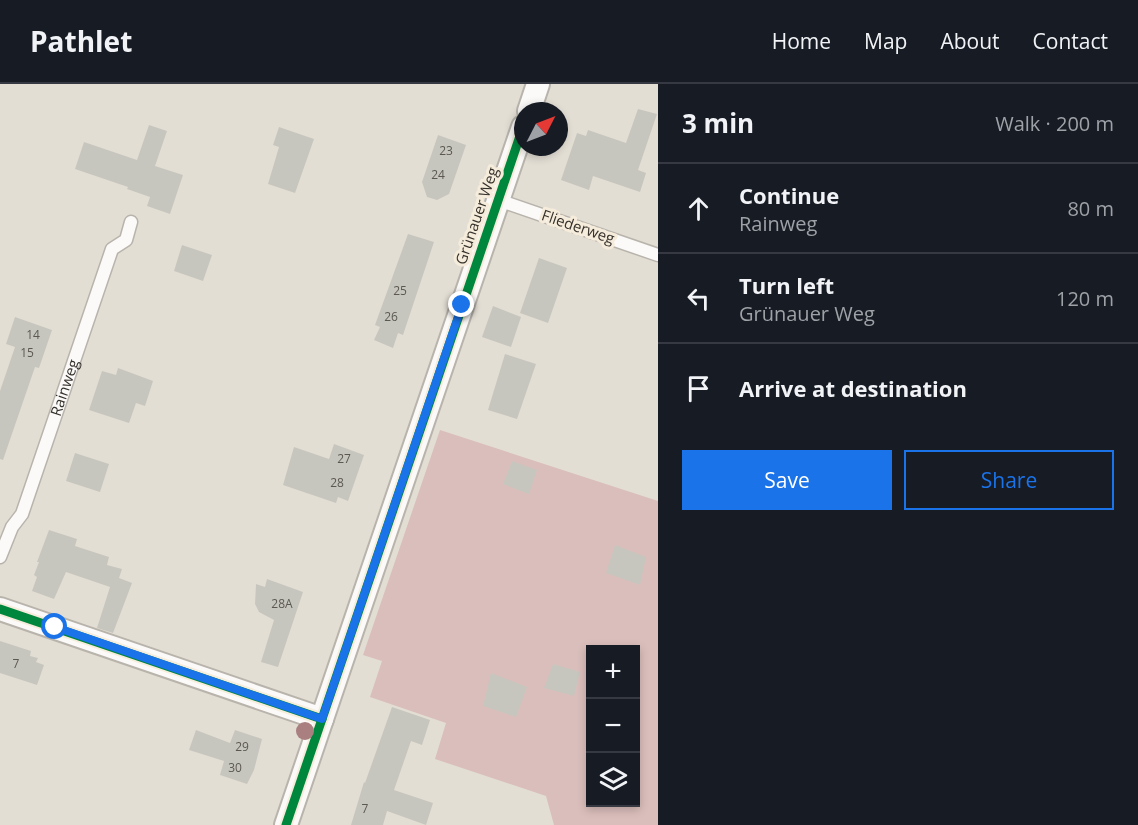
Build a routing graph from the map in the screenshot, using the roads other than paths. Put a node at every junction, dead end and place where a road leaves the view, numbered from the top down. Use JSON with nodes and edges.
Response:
{"nodes":[{"id":1,"x":538,"y":84,"type":"edge"},
{"id":2,"x":532,"y":102,"type":"edge"},
{"id":3,"x":514,"y":154,"type":"edge"},
{"id":4,"x":498,"y":200,"type":"junction"},
{"id":5,"x":132,"y":222,"type":"dead end"},
{"id":6,"x":658,"y":255,"type":"edge"},
{"id":7,"x":0,"y":557,"type":"edge"},
{"id":8,"x":0,"y":609,"type":"edge"},
{"id":9,"x":322,"y":719,"type":"junction"},
{"id":10,"x":285,"y":825,"type":"edge"}],
"edges":[{"from":1,"to":2,"type":"street"},
{"from":3,"to":4,"type":"street","name":"Grünauer Weg"},
{"from":4,"to":6,"type":"lane","name":"Fliederweg"},
{"from":4,"to":9,"type":"street","name":"Grünauer Weg"},
{"from":5,"to":7,"type":"lane","name":"Rainweg"},
{"from":8,"to":9,"type":"street"},
{"from":9,"to":10,"type":"street","name":"Grünauer Weg"}]}
